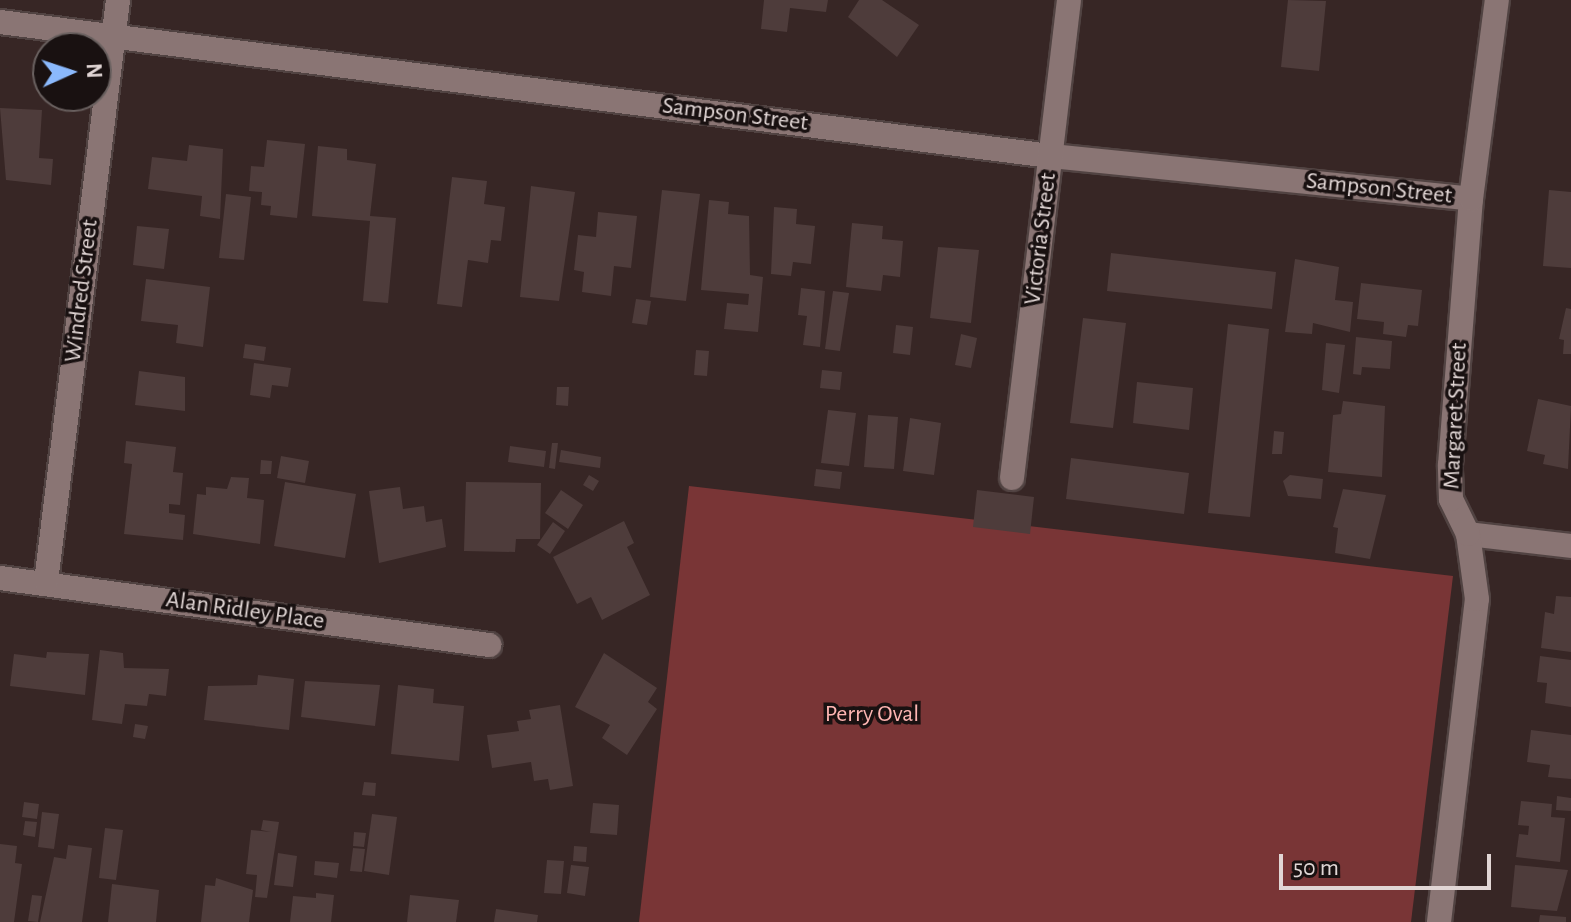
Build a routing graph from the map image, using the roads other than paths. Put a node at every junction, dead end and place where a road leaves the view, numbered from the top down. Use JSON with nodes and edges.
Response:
{"nodes":[{"id":1,"x":118,"y":0,"type":"edge"},
{"id":2,"x":1069,"y":0,"type":"edge"},
{"id":3,"x":1497,"y":0,"type":"edge"},
{"id":4,"x":0,"y":22,"type":"edge"},
{"id":5,"x":113,"y":36,"type":"junction"},
{"id":6,"x":1051,"y":156,"type":"junction"},
{"id":7,"x":1471,"y":199,"type":"junction"},
{"id":8,"x":1012,"y":478,"type":"dead end"},
{"id":9,"x":1468,"y":534,"type":"junction"},
{"id":10,"x":1571,"y":546,"type":"edge"},
{"id":11,"x":0,"y":578,"type":"edge"},
{"id":12,"x":46,"y":582,"type":"junction"},
{"id":13,"x":489,"y":645,"type":"dead end"},
{"id":14,"x":1439,"y":922,"type":"edge"}],
"edges":[{"from":1,"to":5,"type":"street","name":"Windred Street"},
{"from":2,"to":6,"type":"street","name":"Victoria Street"},
{"from":3,"to":7,"type":"street","name":"Margaret Street"},
{"from":4,"to":5,"type":"street","name":"Sampson Street"},
{"from":5,"to":6,"type":"street","name":"Sampson Street"},
{"from":5,"to":12,"type":"street","name":"Windred Street"},
{"from":6,"to":7,"type":"street","name":"Sampson Street"},
{"from":6,"to":8,"type":"street","name":"Victoria Street"},
{"from":7,"to":9,"type":"street","name":"Margaret Street"},
{"from":9,"to":10,"type":"street"},
{"from":9,"to":14,"type":"street","name":"Margaret Street"},
{"from":11,"to":12,"type":"street","name":"Alan Ridley Place"},
{"from":12,"to":13,"type":"street","name":"Alan Ridley Place"}]}
